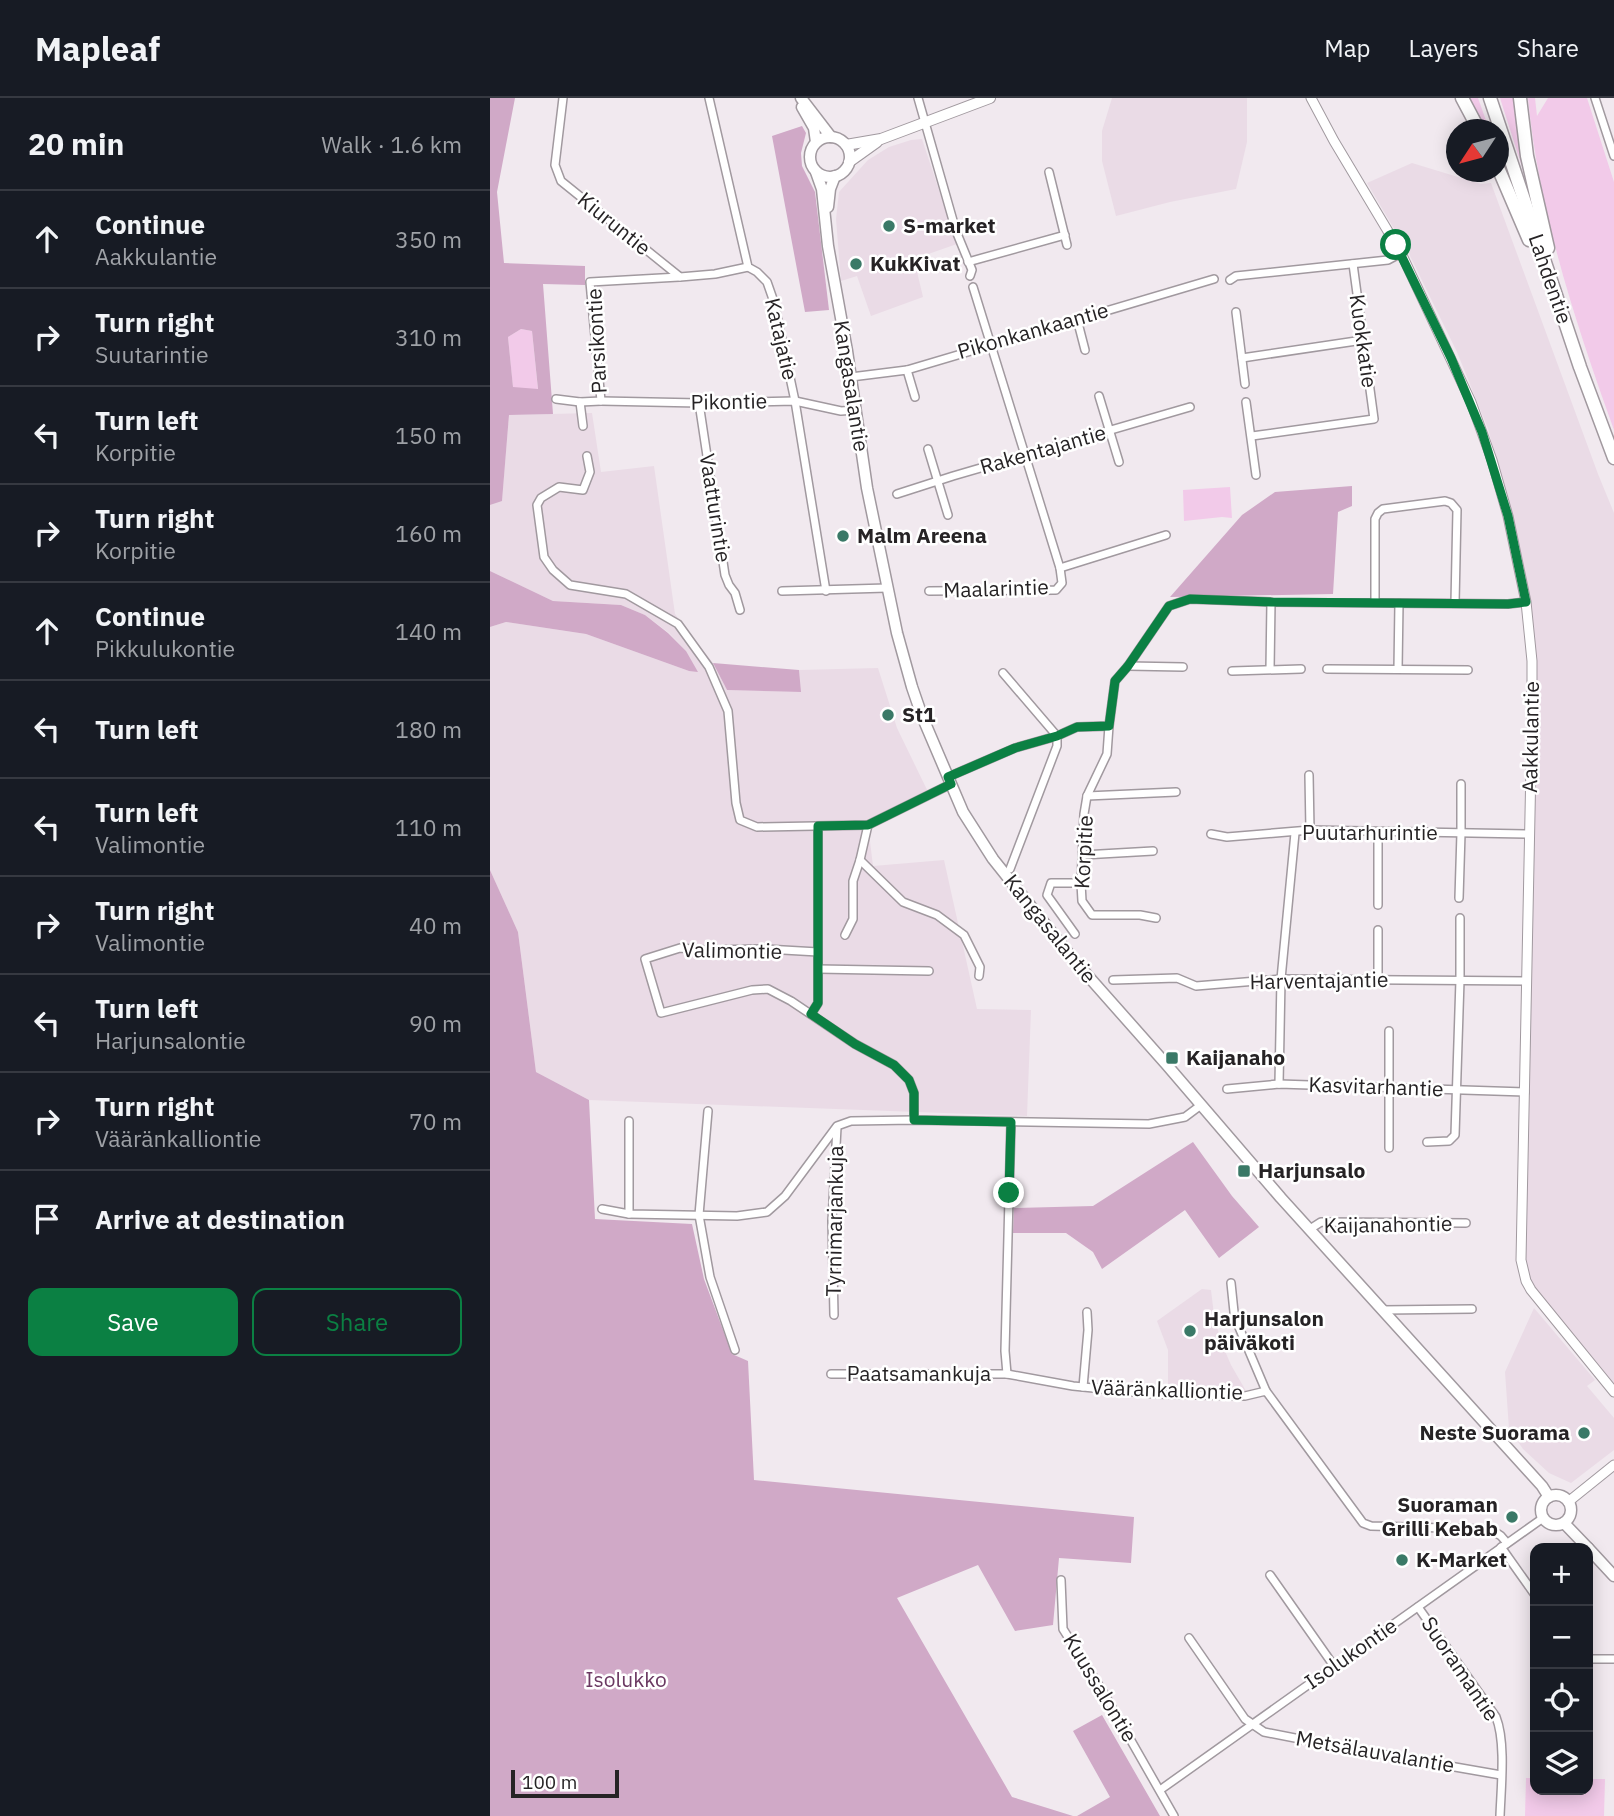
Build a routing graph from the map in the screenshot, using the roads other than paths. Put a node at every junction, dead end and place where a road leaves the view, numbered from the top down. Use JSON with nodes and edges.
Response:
{"nodes":[{"id":1,"x":563,"y":98,"type":"edge"},
{"id":2,"x":709,"y":98,"type":"edge"},
{"id":3,"x":799,"y":98,"type":"edge"},
{"id":4,"x":918,"y":98,"type":"edge"},
{"id":5,"x":990,"y":98,"type":"edge"},
{"id":6,"x":1311,"y":98,"type":"edge"},
{"id":7,"x":1462,"y":98,"type":"edge"},
{"id":8,"x":1490,"y":98,"type":"edge"},
{"id":9,"x":1520,"y":98,"type":"edge"},
{"id":10,"x":1595,"y":98,"type":"edge"},
{"id":11,"x":1473,"y":119,"type":"edge"},
{"id":12,"x":925,"y":123,"type":"junction"},
{"id":13,"x":831,"y":137,"type":"junction"},
{"id":14,"x":881,"y":139,"type":"junction"},
{"id":15,"x":816,"y":142,"type":"junction"},
{"id":16,"x":846,"y":145,"type":"junction"},
{"id":17,"x":1614,"y":156,"type":"edge"},
{"id":18,"x":849,"y":162,"type":"junction"},
{"id":19,"x":816,"y":172,"type":"junction"},
{"id":20,"x":1049,"y":172,"type":"dead end"},
{"id":21,"x":835,"y":176,"type":"junction"},
{"id":22,"x":1504,"y":182,"type":"edge"},
{"id":23,"x":826,"y":220,"type":"junction"},
{"id":24,"x":1065,"y":235,"type":"junction"},
{"id":25,"x":1067,"y":245,"type":"dead end"},
{"id":26,"x":1401,"y":253,"type":"junction"},
{"id":27,"x":968,"y":262,"type":"junction"},
{"id":28,"x":1353,"y":264,"type":"junction"},
{"id":29,"x":748,"y":267,"type":"junction"},
{"id":30,"x":970,"y":276,"type":"dead end"},
{"id":31,"x":680,"y":277,"type":"junction"},
{"id":32,"x":1214,"y":279,"type":"dead end"},
{"id":33,"x":1230,"y":280,"type":"dead end"},
{"id":34,"x":973,"y":287,"type":"dead end"},
{"id":35,"x":1236,"y":312,"type":"dead end"},
{"id":36,"x":1077,"y":319,"type":"junction"},
{"id":37,"x":1363,"y":340,"type":"junction"},
{"id":38,"x":991,"y":344,"type":"junction"},
{"id":39,"x":1086,"y":350,"type":"dead end"},
{"id":40,"x":1242,"y":358,"type":"junction"},
{"id":41,"x":1580,"y":367,"type":"junction"},
{"id":42,"x":907,"y":370,"type":"junction"},
{"id":43,"x":851,"y":377,"type":"junction"},
{"id":44,"x":1245,"y":384,"type":"dead end"},
{"id":45,"x":1099,"y":396,"type":"dead end"},
{"id":46,"x":915,"y":397,"type":"dead end"},
{"id":47,"x":556,"y":399,"type":"dead end"},
{"id":48,"x":601,"y":401,"type":"junction"},
{"id":49,"x":795,"y":401,"type":"junction"},
{"id":50,"x":580,"y":402,"type":"junction"},
{"id":51,"x":1246,"y":402,"type":"dead end"},
{"id":52,"x":699,"y":403,"type":"junction"},
{"id":53,"x":1190,"y":407,"type":"dead end"},
{"id":54,"x":855,"y":410,"type":"junction"},
{"id":55,"x":583,"y":426,"type":"dead end"},
{"id":56,"x":1109,"y":431,"type":"junction"},
{"id":57,"x":1252,"y":436,"type":"junction"},
{"id":58,"x":928,"y":449,"type":"dead end"},
{"id":59,"x":1024,"y":455,"type":"junction"},
{"id":60,"x":587,"y":456,"type":"dead end"},
{"id":61,"x":1614,"y":458,"type":"edge"},
{"id":62,"x":1119,"y":462,"type":"dead end"},
{"id":63,"x":1256,"y":475,"type":"dead end"},
{"id":64,"x":938,"y":480,"type":"junction"},
{"id":65,"x":897,"y":494,"type":"dead end"},
{"id":66,"x":948,"y":515,"type":"dead end"},
{"id":67,"x":1166,"y":535,"type":"dead end"},
{"id":68,"x":1060,"y":568,"type":"junction"},
{"id":69,"x":887,"y":588,"type":"junction"},
{"id":70,"x":782,"y":591,"type":"dead end"},
{"id":71,"x":826,"y":591,"type":"junction"},
{"id":72,"x":929,"y":591,"type":"dead end"},
{"id":73,"x":1271,"y":602,"type":"junction"},
{"id":74,"x":1375,"y":602,"type":"junction"},
{"id":75,"x":1526,"y":602,"type":"junction"},
{"id":76,"x":1399,"y":603,"type":"junction"},
{"id":77,"x":1455,"y":603,"type":"junction"},
{"id":78,"x":740,"y":610,"type":"dead end"},
{"id":79,"x":1128,"y":666,"type":"junction"},
{"id":80,"x":1183,"y":667,"type":"dead end"},
{"id":81,"x":1270,"y":669,"type":"junction"},
{"id":82,"x":1301,"y":669,"type":"dead end"},
{"id":83,"x":1327,"y":669,"type":"dead end"},
{"id":84,"x":1398,"y":669,"type":"junction"},
{"id":85,"x":1468,"y":670,"type":"dead end"},
{"id":86,"x":1232,"y":671,"type":"dead end"},
{"id":87,"x":1003,"y":673,"type":"dead end"},
{"id":88,"x":1109,"y":726,"type":"junction"},
{"id":89,"x":1057,"y":736,"type":"junction"},
{"id":90,"x":1309,"y":775,"type":"dead end"},
{"id":91,"x":949,"y":780,"type":"junction"},
{"id":92,"x":1461,"y":784,"type":"dead end"},
{"id":93,"x":1176,"y":792,"type":"dead end"},
{"id":94,"x":1087,"y":796,"type":"junction"},
{"id":95,"x":868,"y":825,"type":"junction"},
{"id":96,"x":818,"y":826,"type":"junction"},
{"id":97,"x":1310,"y":830,"type":"junction"},
{"id":98,"x":1378,"y":832,"type":"junction"},
{"id":99,"x":1295,"y":833,"type":"junction"},
{"id":100,"x":1461,"y":833,"type":"junction"},
{"id":101,"x":1211,"y":834,"type":"dead end"},
{"id":102,"x":1530,"y":834,"type":"junction"},
{"id":103,"x":1153,"y":851,"type":"dead end"},
{"id":104,"x":1083,"y":856,"type":"junction"},
{"id":105,"x":860,"y":860,"type":"junction"},
{"id":106,"x":1010,"y":869,"type":"dead end"},
{"id":107,"x":1081,"y":883,"type":"junction"},
{"id":108,"x":1459,"y":898,"type":"dead end"},
{"id":109,"x":1378,"y":905,"type":"dead end"},
{"id":110,"x":1156,"y":918,"type":"dead end"},
{"id":111,"x":1460,"y":918,"type":"dead end"},
{"id":112,"x":1378,"y":930,"type":"dead end"},
{"id":113,"x":1075,"y":934,"type":"dead end"},
{"id":114,"x":845,"y":935,"type":"dead end"},
{"id":115,"x":818,"y":952,"type":"junction"},
{"id":116,"x":818,"y":969,"type":"junction"},
{"id":117,"x":929,"y":971,"type":"dead end"},
{"id":118,"x":979,"y":976,"type":"dead end"},
{"id":119,"x":1281,"y":979,"type":"junction"},
{"id":120,"x":1378,"y":979,"type":"junction"},
{"id":121,"x":1460,"y":980,"type":"junction"},
{"id":122,"x":1113,"y":981,"type":"dead end"},
{"id":123,"x":1527,"y":981,"type":"junction"},
{"id":124,"x":811,"y":1014,"type":"junction"},
{"id":125,"x":1389,"y":1031,"type":"dead end"},
{"id":126,"x":1279,"y":1084,"type":"junction"},
{"id":127,"x":1227,"y":1089,"type":"dead end"},
{"id":128,"x":1390,"y":1089,"type":"junction"},
{"id":129,"x":1457,"y":1090,"type":"junction"},
{"id":130,"x":1525,"y":1092,"type":"junction"},
{"id":131,"x":1201,"y":1105,"type":"junction"},
{"id":132,"x":708,"y":1111,"type":"dead end"},
{"id":133,"x":914,"y":1120,"type":"junction"},
{"id":134,"x":629,"y":1121,"type":"dead end"},
{"id":135,"x":1011,"y":1122,"type":"junction"},
{"id":136,"x":837,"y":1126,"type":"junction"},
{"id":137,"x":1427,"y":1142,"type":"dead end"},
{"id":138,"x":1389,"y":1148,"type":"dead end"},
{"id":139,"x":602,"y":1209,"type":"dead end"},
{"id":140,"x":629,"y":1214,"type":"junction"},
{"id":141,"x":699,"y":1215,"type":"junction"},
{"id":142,"x":1466,"y":1223,"type":"dead end"},
{"id":143,"x":1310,"y":1229,"type":"junction"},
{"id":144,"x":1231,"y":1283,"type":"dead end"},
{"id":145,"x":1472,"y":1309,"type":"dead end"},
{"id":146,"x":1383,"y":1310,"type":"junction"},
{"id":147,"x":1087,"y":1312,"type":"dead end"},
{"id":148,"x":834,"y":1315,"type":"dead end"},
{"id":149,"x":735,"y":1350,"type":"dead end"},
{"id":150,"x":831,"y":1374,"type":"dead end"},
{"id":151,"x":1007,"y":1374,"type":"junction"},
{"id":152,"x":1083,"y":1387,"type":"junction"},
{"id":153,"x":1266,"y":1391,"type":"junction"},
{"id":154,"x":1614,"y":1392,"type":"edge"},
{"id":155,"x":1614,"y":1465,"type":"edge"},
{"id":156,"x":1549,"y":1497,"type":"junction"},
{"id":157,"x":1568,"y":1502,"type":"junction"},
{"id":158,"x":1543,"y":1518,"type":"junction"},
{"id":159,"x":1564,"y":1523,"type":"junction"},
{"id":160,"x":1583,"y":1543,"type":"edge"},
{"id":161,"x":1504,"y":1545,"type":"junction"},
{"id":162,"x":1593,"y":1553,"type":"edge"},
{"id":163,"x":1270,"y":1575,"type":"dead end"},
{"id":164,"x":1614,"y":1576,"type":"edge"},
{"id":165,"x":1061,"y":1580,"type":"dead end"},
{"id":166,"x":1530,"y":1587,"type":"edge"},
{"id":167,"x":1418,"y":1607,"type":"junction"},
{"id":168,"x":1189,"y":1638,"type":"dead end"},
{"id":169,"x":1614,"y":1658,"type":"edge"},
{"id":170,"x":1593,"y":1659,"type":"edge"},
{"id":171,"x":1335,"y":1666,"type":"junction"},
{"id":172,"x":1251,"y":1724,"type":"junction"},
{"id":173,"x":1501,"y":1775,"type":"junction"},
{"id":174,"x":1160,"y":1790,"type":"junction"},
{"id":175,"x":1174,"y":1816,"type":"edge"},
{"id":176,"x":1500,"y":1816,"type":"edge"}],
"edges":[{"from":1,"to":31,"type":"street","name":"Kiuruntie"},
{"from":2,"to":29,"type":"street","name":"Katajatie"},
{"from":3,"to":13,"type":"main road"},
{"from":3,"to":15,"type":"main road"},
{"from":4,"to":12,"type":"street"},
{"from":5,"to":12,"type":"main road"},
{"from":6,"to":26,"type":"street","name":"Aakkulantie"},
{"from":7,"to":11,"type":"highway"},
{"from":8,"to":41,"type":"highway","name":"Lahdentie"},
{"from":9,"to":41,"type":"highway"},
{"from":10,"to":17,"type":"street"},
{"from":12,"to":14,"type":"main road"},
{"from":12,"to":27,"type":"street"},
{"from":13,"to":15,"type":"main road"},
{"from":13,"to":16,"type":"main road"},
{"from":14,"to":16,"type":"main road"},
{"from":14,"to":18,"type":"main road"},
{"from":15,"to":19,"type":"main road"},
{"from":16,"to":18,"type":"main road"},
{"from":18,"to":21,"type":"main road"},
{"from":19,"to":21,"type":"main road"},
{"from":19,"to":23,"type":"main road","name":"Kangasalantie"},
{"from":20,"to":24,"type":"street"},
{"from":21,"to":23,"type":"main road","name":"Kangasalantie"},
{"from":22,"to":41,"type":"highway"},
{"from":23,"to":43,"type":"main road","name":"Kangasalantie"},
{"from":24,"to":25,"type":"street"},
{"from":24,"to":27,"type":"street"},
{"from":26,"to":28,"type":"street"},
{"from":26,"to":75,"type":"street","name":"Aakkulantie"},
{"from":27,"to":30,"type":"street"},
{"from":28,"to":33,"type":"street"},
{"from":28,"to":37,"type":"street","name":"Kuokkatie"},
{"from":29,"to":31,"type":"street"},
{"from":29,"to":49,"type":"street","name":"Katajatie"},
{"from":31,"to":48,"type":"street","name":"Parsikontie"},
{"from":32,"to":36,"type":"street","name":"Pikonkankaantie"},
{"from":34,"to":38,"type":"street"},
{"from":35,"to":40,"type":"street"},
{"from":36,"to":38,"type":"street","name":"Pikonkankaantie"},
{"from":36,"to":39,"type":"street"},
{"from":37,"to":40,"type":"street"},
{"from":37,"to":57,"type":"street","name":"Kuokkatie"},
{"from":38,"to":42,"type":"street","name":"Pikonkankaantie"},
{"from":38,"to":59,"type":"street"},
{"from":40,"to":44,"type":"street"},
{"from":41,"to":61,"type":"highway","name":"Lahdentie"},
{"from":42,"to":43,"type":"street","name":"Pikonkankaantie"},
{"from":42,"to":46,"type":"street"},
{"from":43,"to":54,"type":"main road","name":"Kangasalantie"},
{"from":45,"to":56,"type":"street"},
{"from":47,"to":50,"type":"street","name":"Parsikontie"},
{"from":48,"to":50,"type":"street","name":"Parsikontie"},
{"from":48,"to":52,"type":"street","name":"Pikontie"},
{"from":49,"to":52,"type":"street","name":"Pikontie"},
{"from":49,"to":54,"type":"street","name":"Pikontie"},
{"from":49,"to":71,"type":"street","name":"Katajatie"},
{"from":50,"to":55,"type":"street"},
{"from":51,"to":57,"type":"street"},
{"from":52,"to":78,"type":"street","name":"Vaatturintie"},
{"from":53,"to":56,"type":"street","name":"Rakentajantie"},
{"from":54,"to":69,"type":"main road","name":"Kangasalantie"},
{"from":56,"to":59,"type":"street","name":"Rakentajantie"},
{"from":56,"to":62,"type":"street"},
{"from":57,"to":63,"type":"street"},
{"from":58,"to":64,"type":"street"},
{"from":59,"to":64,"type":"street","name":"Rakentajantie"},
{"from":59,"to":68,"type":"street"},
{"from":60,"to":96,"type":"street"},
{"from":64,"to":65,"type":"street","name":"Rakentajantie"},
{"from":64,"to":66,"type":"street"},
{"from":67,"to":68,"type":"street","name":"Maalarintie"},
{"from":68,"to":72,"type":"street","name":"Maalarintie"},
{"from":69,"to":71,"type":"street"},
{"from":69,"to":91,"type":"main road","name":"Kangasalantie"},
{"from":70,"to":71,"type":"street"},
{"from":73,"to":74,"type":"street"},
{"from":73,"to":79,"type":"street","name":"Korpitie"},
{"from":73,"to":81,"type":"street"},
{"from":74,"to":76,"type":"street"},
{"from":74,"to":77,"type":"street"},
{"from":75,"to":77,"type":"street"},
{"from":75,"to":102,"type":"street","name":"Aakkulantie"},
{"from":76,"to":77,"type":"street"},
{"from":76,"to":84,"type":"street"},
{"from":79,"to":80,"type":"street"},
{"from":79,"to":88,"type":"street","name":"Korpitie"},
{"from":81,"to":82,"type":"street"},
{"from":81,"to":86,"type":"street"},
{"from":83,"to":84,"type":"street"},
{"from":84,"to":85,"type":"street"},
{"from":87,"to":89,"type":"street"},
{"from":88,"to":89,"type":"street"},
{"from":88,"to":94,"type":"street","name":"Korpitie"},
{"from":89,"to":91,"type":"street"},
{"from":89,"to":106,"type":"street"},
{"from":90,"to":97,"type":"street"},
{"from":91,"to":95,"type":"street"},
{"from":91,"to":131,"type":"main road","name":"Kangasalantie"},
{"from":92,"to":100,"type":"street"},
{"from":93,"to":94,"type":"street"},
{"from":94,"to":104,"type":"street","name":"Korpitie"},
{"from":95,"to":96,"type":"street"},
{"from":95,"to":105,"type":"street"},
{"from":96,"to":115,"type":"street"},
{"from":97,"to":98,"type":"street","name":"Puutarhurintie"},
{"from":97,"to":99,"type":"street","name":"Puutarhurintie"},
{"from":98,"to":100,"type":"street","name":"Puutarhurintie"},
{"from":98,"to":109,"type":"street"},
{"from":99,"to":101,"type":"street","name":"Puutarhurintie"},
{"from":99,"to":119,"type":"street"},
{"from":100,"to":102,"type":"street","name":"Puutarhurintie"},
{"from":100,"to":108,"type":"street"},
{"from":102,"to":123,"type":"street","name":"Aakkulantie"},
{"from":103,"to":104,"type":"street"},
{"from":104,"to":107,"type":"street","name":"Korpitie"},
{"from":105,"to":114,"type":"street"},
{"from":105,"to":118,"type":"street"},
{"from":107,"to":110,"type":"street","name":"Korpitie"},
{"from":107,"to":113,"type":"street"},
{"from":111,"to":121,"type":"street"},
{"from":112,"to":120,"type":"street"},
{"from":115,"to":116,"type":"street"},
{"from":115,"to":124,"type":"street","name":"Valimontie"},
{"from":116,"to":117,"type":"street"},
{"from":116,"to":124,"type":"street"},
{"from":119,"to":120,"type":"street","name":"Harventajantie"},
{"from":119,"to":122,"type":"street","name":"Harventajantie"},
{"from":119,"to":126,"type":"street"},
{"from":120,"to":121,"type":"street","name":"Harventajantie"},
{"from":121,"to":123,"type":"street","name":"Harventajantie"},
{"from":121,"to":129,"type":"street"},
{"from":123,"to":130,"type":"street","name":"Aakkulantie"},
{"from":124,"to":133,"type":"street","name":"Valimontie"},
{"from":125,"to":128,"type":"street"},
{"from":126,"to":127,"type":"street","name":"Kasvitarhantie"},
{"from":126,"to":128,"type":"street","name":"Kasvitarhantie"},
{"from":128,"to":129,"type":"street","name":"Kasvitarhantie"},
{"from":128,"to":138,"type":"street"},
{"from":129,"to":130,"type":"street","name":"Kasvitarhantie"},
{"from":129,"to":137,"type":"street"},
{"from":130,"to":154,"type":"street","name":"Aakkulantie"},
{"from":131,"to":135,"type":"street"},
{"from":131,"to":143,"type":"main road","name":"Kangasalantie"},
{"from":132,"to":141,"type":"street"},
{"from":133,"to":135,"type":"street"},
{"from":133,"to":136,"type":"street"},
{"from":134,"to":140,"type":"street"},
{"from":135,"to":151,"type":"street"},
{"from":136,"to":141,"type":"street"},
{"from":136,"to":148,"type":"street","name":"Tyrnimarjankuja"},
{"from":139,"to":140,"type":"street"},
{"from":140,"to":141,"type":"street"},
{"from":141,"to":149,"type":"street"},
{"from":142,"to":143,"type":"street","name":"Kaijanahontie"},
{"from":143,"to":146,"type":"main road","name":"Kangasalantie"},
{"from":144,"to":153,"type":"street"},
{"from":145,"to":146,"type":"street"},
{"from":146,"to":156,"type":"main road","name":"Kangasalantie"},
{"from":147,"to":152,"type":"street"},
{"from":150,"to":151,"type":"street","name":"Paatsamankuja"},
{"from":151,"to":152,"type":"street","name":"Vääränkalliontie"},
{"from":152,"to":153,"type":"street","name":"Vääränkalliontie"},
{"from":153,"to":161,"type":"street","name":"Vääränkalliontie"},
{"from":155,"to":157,"type":"street"},
{"from":156,"to":157,"type":"main road"},
{"from":156,"to":158,"type":"main road"},
{"from":157,"to":159,"type":"main road"},
{"from":158,"to":159,"type":"main road"},
{"from":158,"to":161,"type":"street","name":"Isolukontie"},
{"from":159,"to":160,"type":"main road"},
{"from":161,"to":166,"type":"street"},
{"from":161,"to":167,"type":"street","name":"Isolukontie"},
{"from":162,"to":164,"type":"main road"},
{"from":163,"to":171,"type":"street"},
{"from":165,"to":174,"type":"street","name":"Kuussalontie"},
{"from":167,"to":171,"type":"street","name":"Isolukontie"},
{"from":167,"to":173,"type":"street","name":"Suoramantie"},
{"from":168,"to":172,"type":"street"},
{"from":169,"to":170,"type":"street"},
{"from":171,"to":172,"type":"street","name":"Isolukontie"},
{"from":172,"to":173,"type":"street","name":"Metsälauvalantie"},
{"from":172,"to":174,"type":"street","name":"Isolukontie"},
{"from":173,"to":176,"type":"street","name":"Suoramantie"},
{"from":174,"to":175,"type":"street","name":"Kuussalontie"}]}
